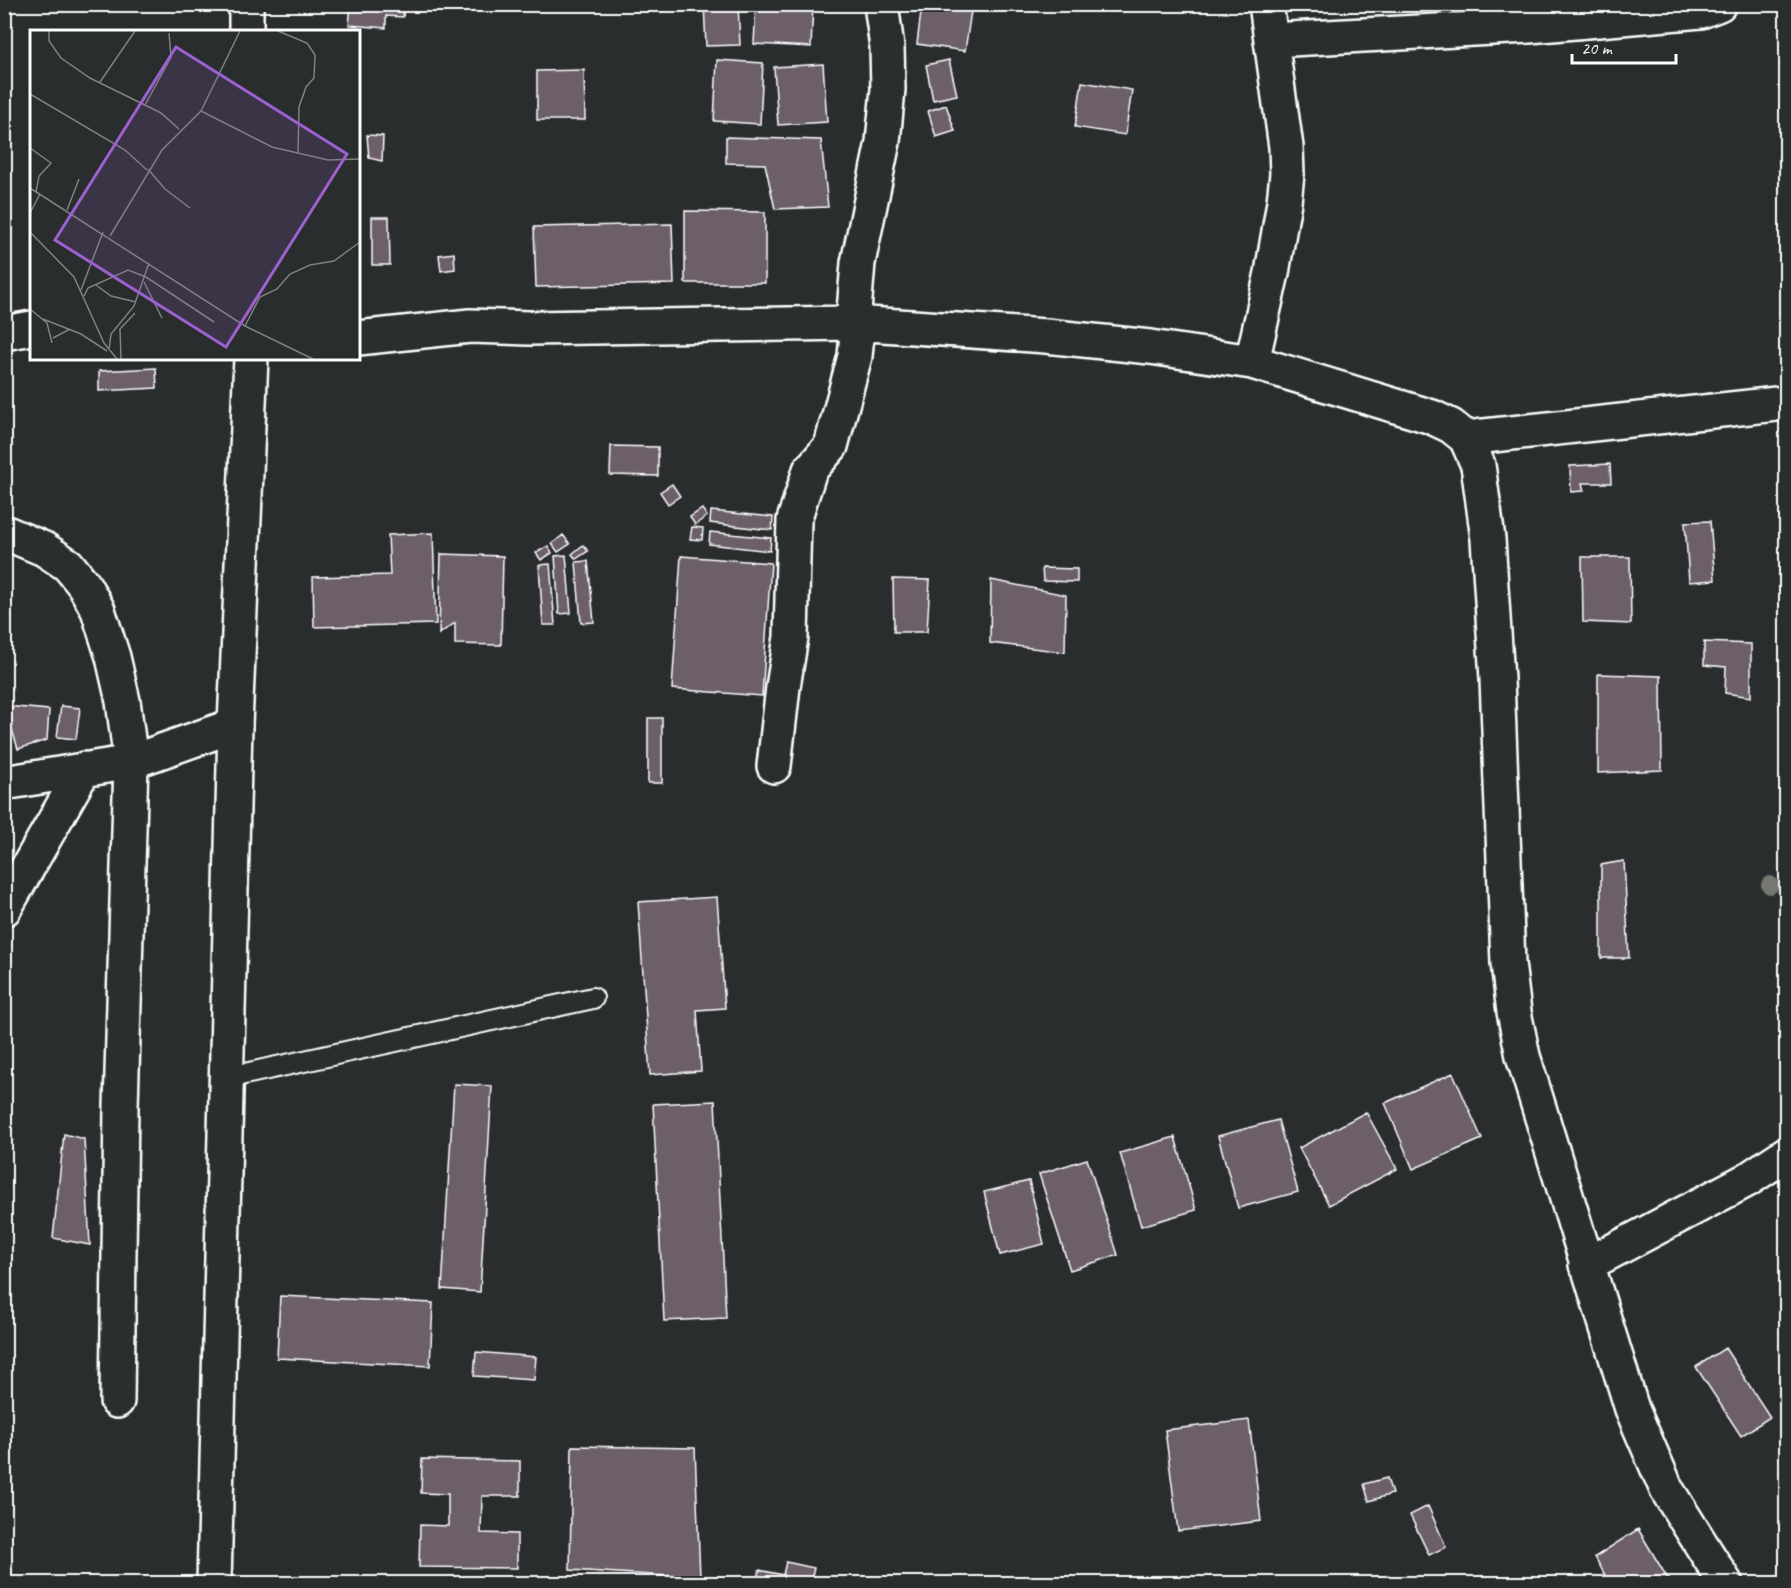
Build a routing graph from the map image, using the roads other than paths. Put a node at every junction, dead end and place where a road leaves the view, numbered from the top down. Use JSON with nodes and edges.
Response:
{"nodes":[{"id":1,"x":246,"y":4,"type":"edge"},
{"id":2,"x":881,"y":4,"type":"edge"},
{"id":3,"x":1266,"y":4,"type":"edge"},
{"id":4,"x":1719,"y":4,"type":"edge"},
{"id":5,"x":246,"y":30,"type":"edge"},
{"id":6,"x":1272,"y":40,"type":"junction"},
{"id":7,"x":855,"y":323,"type":"junction"},
{"id":8,"x":30,"y":328,"type":"edge"},
{"id":9,"x":4,"y":333,"type":"edge"},
{"id":10,"x":360,"y":338,"type":"edge"},
{"id":11,"x":251,"y":360,"type":"edge"},
{"id":12,"x":1252,"y":362,"type":"junction"},
{"id":13,"x":1786,"y":403,"type":"edge"},
{"id":14,"x":1466,"y":438,"type":"junction"},
{"id":15,"x":4,"y":532,"type":"edge"},
{"id":16,"x":235,"y":725,"type":"junction"},
{"id":17,"x":131,"y":762,"type":"junction"},
{"id":18,"x":774,"y":766,"type":"dead end"},
{"id":19,"x":84,"y":769,"type":"junction"},
{"id":20,"x":52,"y":774,"type":"junction"},
{"id":21,"x":4,"y":783,"type":"edge"},
{"id":22,"x":4,"y":797,"type":"edge"},
{"id":23,"x":4,"y":909,"type":"edge"},
{"id":24,"x":593,"y":998,"type":"dead end"},
{"id":25,"x":226,"y":1078,"type":"junction"},
{"id":26,"x":1786,"y":1154,"type":"edge"},
{"id":27,"x":1586,"y":1265,"type":"junction"},
{"id":28,"x":117,"y":1401,"type":"dead end"},
{"id":29,"x":214,"y":1584,"type":"edge"},
{"id":30,"x":1726,"y":1584,"type":"edge"}],
"edges":[{"from":1,"to":5,"type":"street"},
{"from":2,"to":7,"type":"street"},
{"from":3,"to":6,"type":"street"},
{"from":4,"to":6,"type":"street"},
{"from":6,"to":12,"type":"street"},
{"from":7,"to":10,"type":"street"},
{"from":7,"to":12,"type":"street"},
{"from":7,"to":18,"type":"street"},
{"from":8,"to":9,"type":"street"},
{"from":11,"to":16,"type":"street"},
{"from":12,"to":14,"type":"street"},
{"from":13,"to":14,"type":"street"},
{"from":14,"to":27,"type":"street"},
{"from":15,"to":17,"type":"street"},
{"from":16,"to":17,"type":"street"},
{"from":16,"to":25,"type":"street"},
{"from":17,"to":19,"type":"street"},
{"from":17,"to":28,"type":"street"},
{"from":19,"to":20,"type":"street"},
{"from":19,"to":23,"type":"street"},
{"from":20,"to":21,"type":"street"},
{"from":20,"to":22,"type":"street"},
{"from":24,"to":25,"type":"lane"},
{"from":25,"to":29,"type":"street"},
{"from":26,"to":27,"type":"street"},
{"from":27,"to":30,"type":"street"}]}
